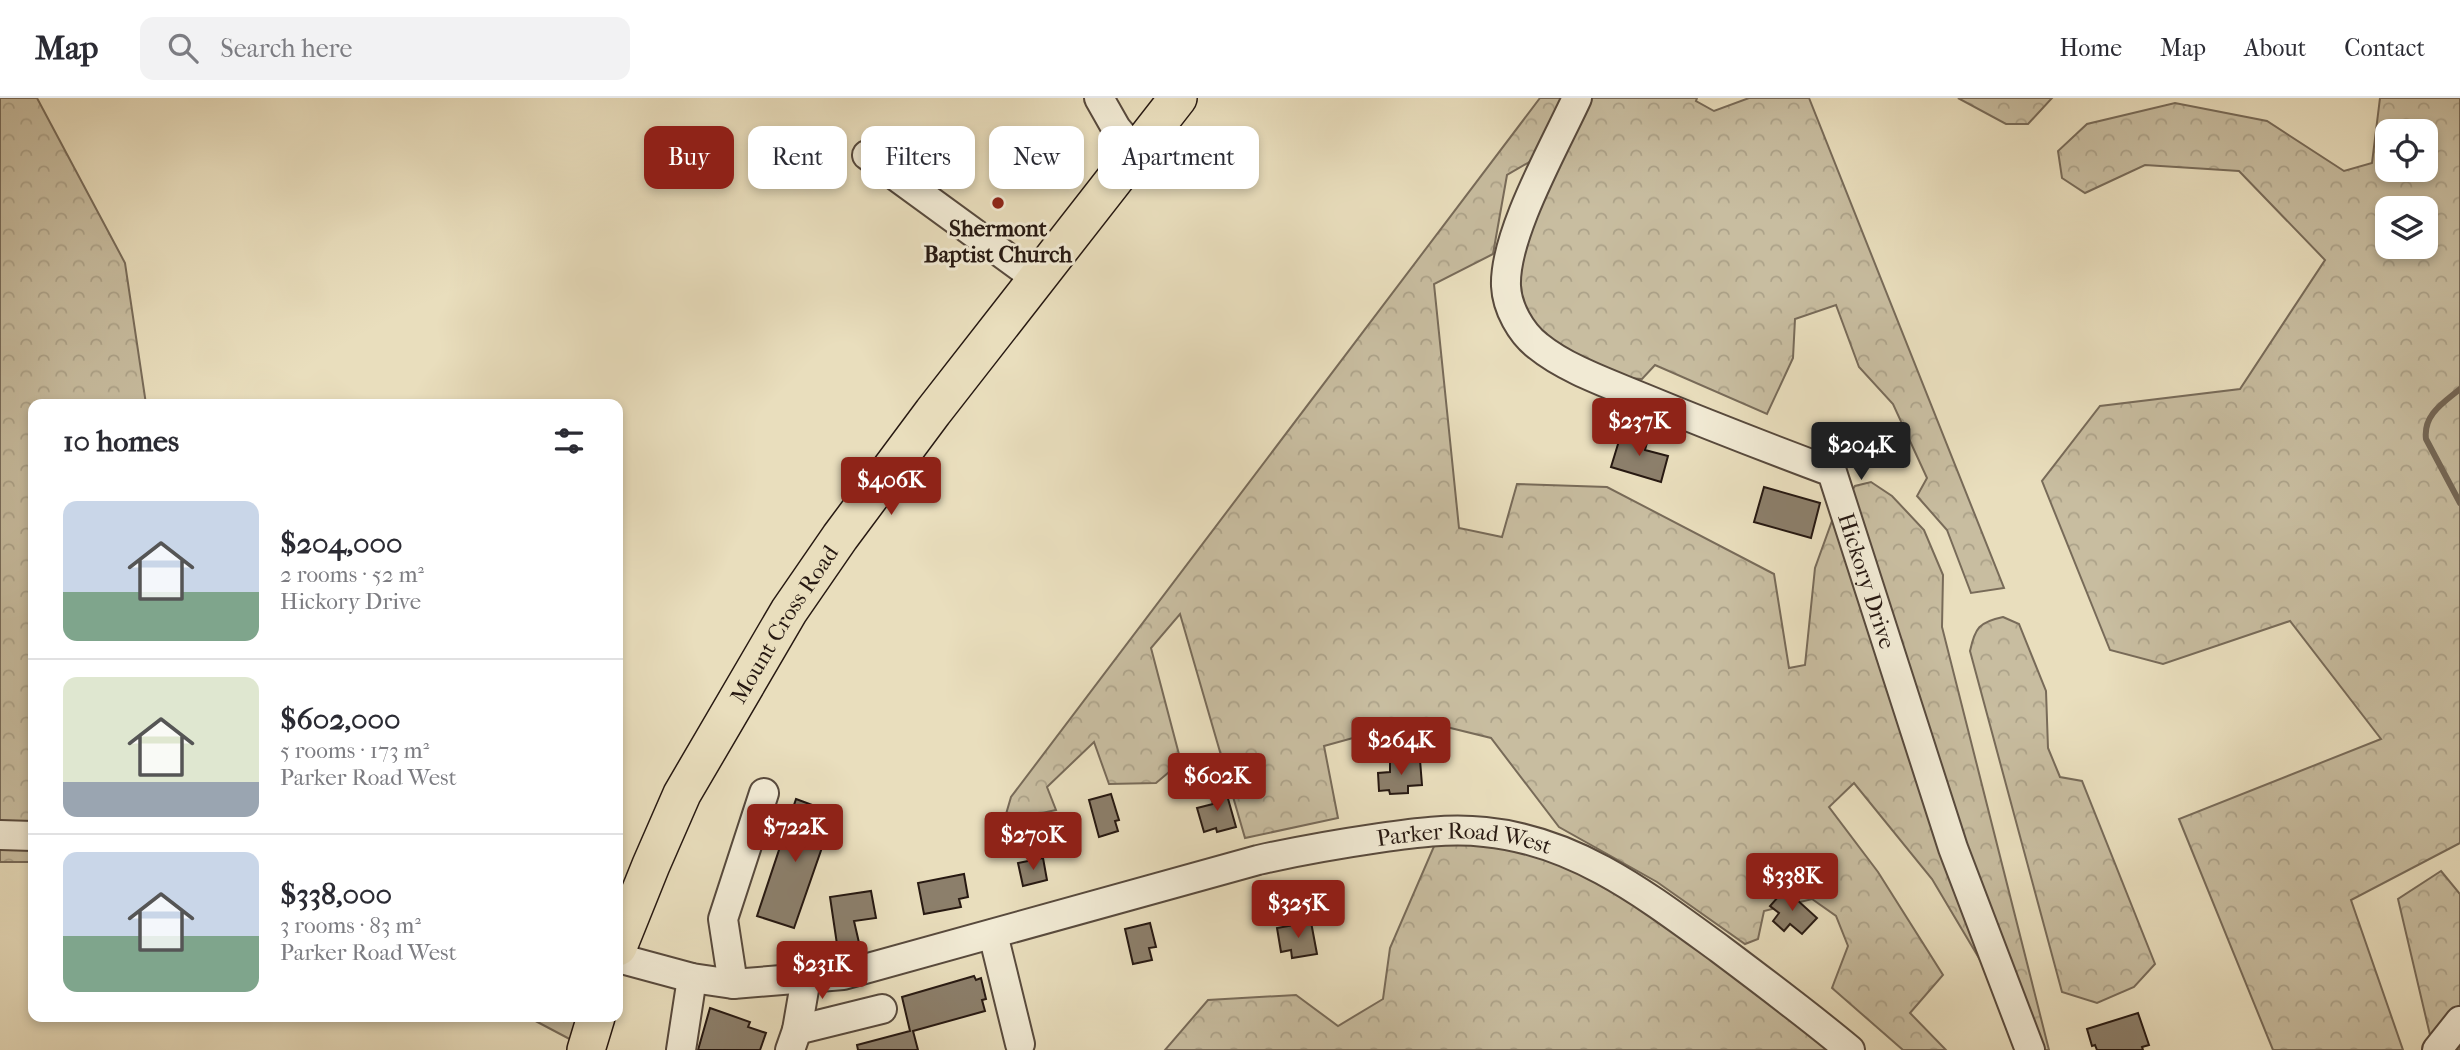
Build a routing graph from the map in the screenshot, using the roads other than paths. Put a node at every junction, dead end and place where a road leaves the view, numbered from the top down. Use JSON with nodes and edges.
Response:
{"nodes":[{"id":1,"x":1099,"y":98,"type":"edge"},
{"id":2,"x":1178,"y":98,"type":"edge"},
{"id":3,"x":1577,"y":98,"type":"edge"},
{"id":4,"x":1115,"y":126,"type":"edge"},
{"id":5,"x":1156,"y":126,"type":"edge"},
{"id":6,"x":914,"y":189,"type":"edge"},
{"id":7,"x":1107,"y":189,"type":"edge"},
{"id":8,"x":1037,"y":279,"type":"junction"},
{"id":9,"x":764,"y":793,"type":"dead end"},
{"id":10,"x":0,"y":835,"type":"edge"},
{"id":11,"x":28,"y":836,"type":"edge"},
{"id":12,"x":623,"y":934,"type":"edge"},
{"id":13,"x":993,"y":934,"type":"junction"},
{"id":14,"x":623,"y":959,"type":"edge"},
{"id":15,"x":692,"y":978,"type":"junction"},
{"id":16,"x":806,"y":978,"type":"junction"},
{"id":17,"x":733,"y":984,"type":"junction"},
{"id":18,"x":882,"y":1009,"type":"dead end"},
{"id":19,"x":2460,"y":1021,"type":"edge"},
{"id":20,"x":594,"y":1022,"type":"edge"},
{"id":21,"x":794,"y":1040,"type":"edge"},
{"id":22,"x":1020,"y":1044,"type":"dead end"},
{"id":23,"x":1839,"y":1047,"type":"edge"},
{"id":24,"x":586,"y":1050,"type":"edge"},
{"id":25,"x":681,"y":1050,"type":"edge"},
{"id":26,"x":2029,"y":1050,"type":"edge"},
{"id":27,"x":2437,"y":1050,"type":"edge"}],
"edges":[{"from":1,"to":4,"type":"street"},
{"from":2,"to":5,"type":"main road","name":"Mount Cross Road"},
{"from":3,"to":26,"type":"street","name":"Hickory Drive"},
{"from":6,"to":8,"type":"street"},
{"from":7,"to":8,"type":"main road","name":"Mount Cross Road"},
{"from":8,"to":12,"type":"main road","name":"Mount Cross Road"},
{"from":9,"to":17,"type":"street"},
{"from":10,"to":11,"type":"street"},
{"from":13,"to":16,"type":"street","name":"Parker Road West"},
{"from":13,"to":22,"type":"street"},
{"from":13,"to":23,"type":"street","name":"Parker Road West"},
{"from":14,"to":15,"type":"street","name":"Parker Road West"},
{"from":15,"to":17,"type":"street","name":"Parker Road West"},
{"from":15,"to":25,"type":"street"},
{"from":16,"to":17,"type":"street","name":"Parker Road West"},
{"from":16,"to":21,"type":"street"},
{"from":18,"to":21,"type":"street"},
{"from":19,"to":27,"type":"street"},
{"from":20,"to":24,"type":"main road"}]}
